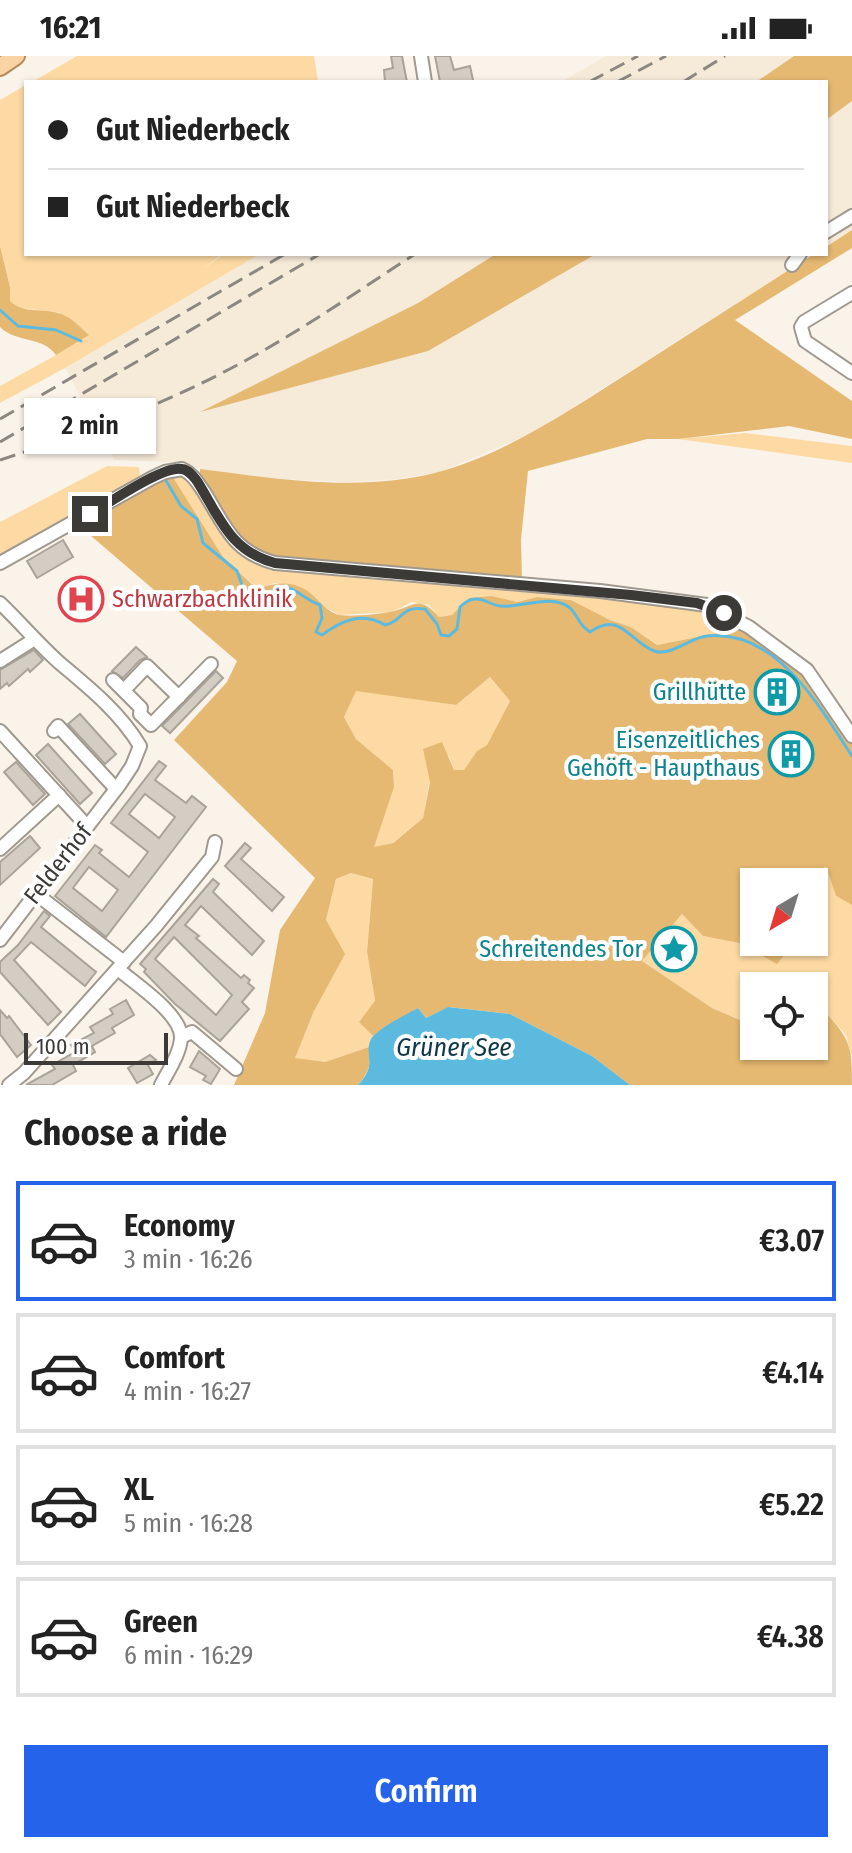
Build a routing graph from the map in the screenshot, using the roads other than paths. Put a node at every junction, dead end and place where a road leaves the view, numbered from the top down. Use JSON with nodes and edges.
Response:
{"nodes":[{"id":1,"x":16,"y":56,"type":"edge"},
{"id":2,"x":421,"y":56,"type":"edge"},
{"id":3,"x":0,"y":67,"type":"edge"},
{"id":4,"x":425,"y":80,"type":"edge"},
{"id":5,"x":852,"y":216,"type":"edge"},
{"id":6,"x":828,"y":231,"type":"edge"},
{"id":7,"x":852,"y":293,"type":"edge"},
{"id":8,"x":852,"y":373,"type":"edge"},
{"id":9,"x":0,"y":563,"type":"edge"},
{"id":10,"x":0,"y":603,"type":"edge"},
{"id":11,"x":30,"y":642,"type":"dead end"},
{"id":12,"x":0,"y":661,"type":"edge"},
{"id":13,"x":211,"y":664,"type":"dead end"},
{"id":14,"x":113,"y":680,"type":"dead end"},
{"id":15,"x":124,"y":690,"type":"junction"},
{"id":16,"x":179,"y":697,"type":"junction"},
{"id":17,"x":140,"y":714,"type":"junction"},
{"id":18,"x":0,"y":731,"type":"edge"},
{"id":19,"x":54,"y":731,"type":"dead end"},
{"id":20,"x":852,"y":736,"type":"edge"},
{"id":21,"x":137,"y":741,"type":"junction"},
{"id":22,"x":116,"y":789,"type":"junction"},
{"id":23,"x":59,"y":795,"type":"junction"},
{"id":24,"x":87,"y":826,"type":"junction"},
{"id":25,"x":215,"y":842,"type":"dead end"},
{"id":26,"x":0,"y":849,"type":"edge"},
{"id":27,"x":35,"y":893,"type":"junction"},
{"id":28,"x":0,"y":940,"type":"edge"},
{"id":29,"x":121,"y":966,"type":"junction"},
{"id":30,"x":181,"y":1037,"type":"junction"},
{"id":31,"x":236,"y":1069,"type":"dead end"},
{"id":32,"x":9,"y":1085,"type":"edge"},
{"id":33,"x":161,"y":1085,"type":"edge"}],
"edges":[{"from":1,"to":3,"type":"main road"},
{"from":2,"to":4,"type":"street"},
{"from":5,"to":6,"type":"street"},
{"from":7,"to":8,"type":"street"},
{"from":9,"to":20,"type":"street"},
{"from":10,"to":21,"type":"street"},
{"from":11,"to":12,"type":"street"},
{"from":13,"to":16,"type":"street"},
{"from":14,"to":15,"type":"street"},
{"from":15,"to":16,"type":"street"},
{"from":15,"to":17,"type":"street"},
{"from":16,"to":17,"type":"street"},
{"from":17,"to":21,"type":"street","name":"Felderhof"},
{"from":18,"to":23,"type":"street"},
{"from":19,"to":22,"type":"street"},
{"from":21,"to":22,"type":"street","name":"Felderhof"},
{"from":22,"to":24,"type":"street","name":"Felderhof"},
{"from":23,"to":24,"type":"street"},
{"from":23,"to":26,"type":"street"},
{"from":24,"to":27,"type":"street","name":"Felderhof"},
{"from":25,"to":29,"type":"street"},
{"from":27,"to":28,"type":"street","name":"Felderhof"},
{"from":27,"to":29,"type":"street"},
{"from":29,"to":30,"type":"street"},
{"from":29,"to":32,"type":"street"},
{"from":30,"to":31,"type":"street"},
{"from":30,"to":33,"type":"street"}]}
